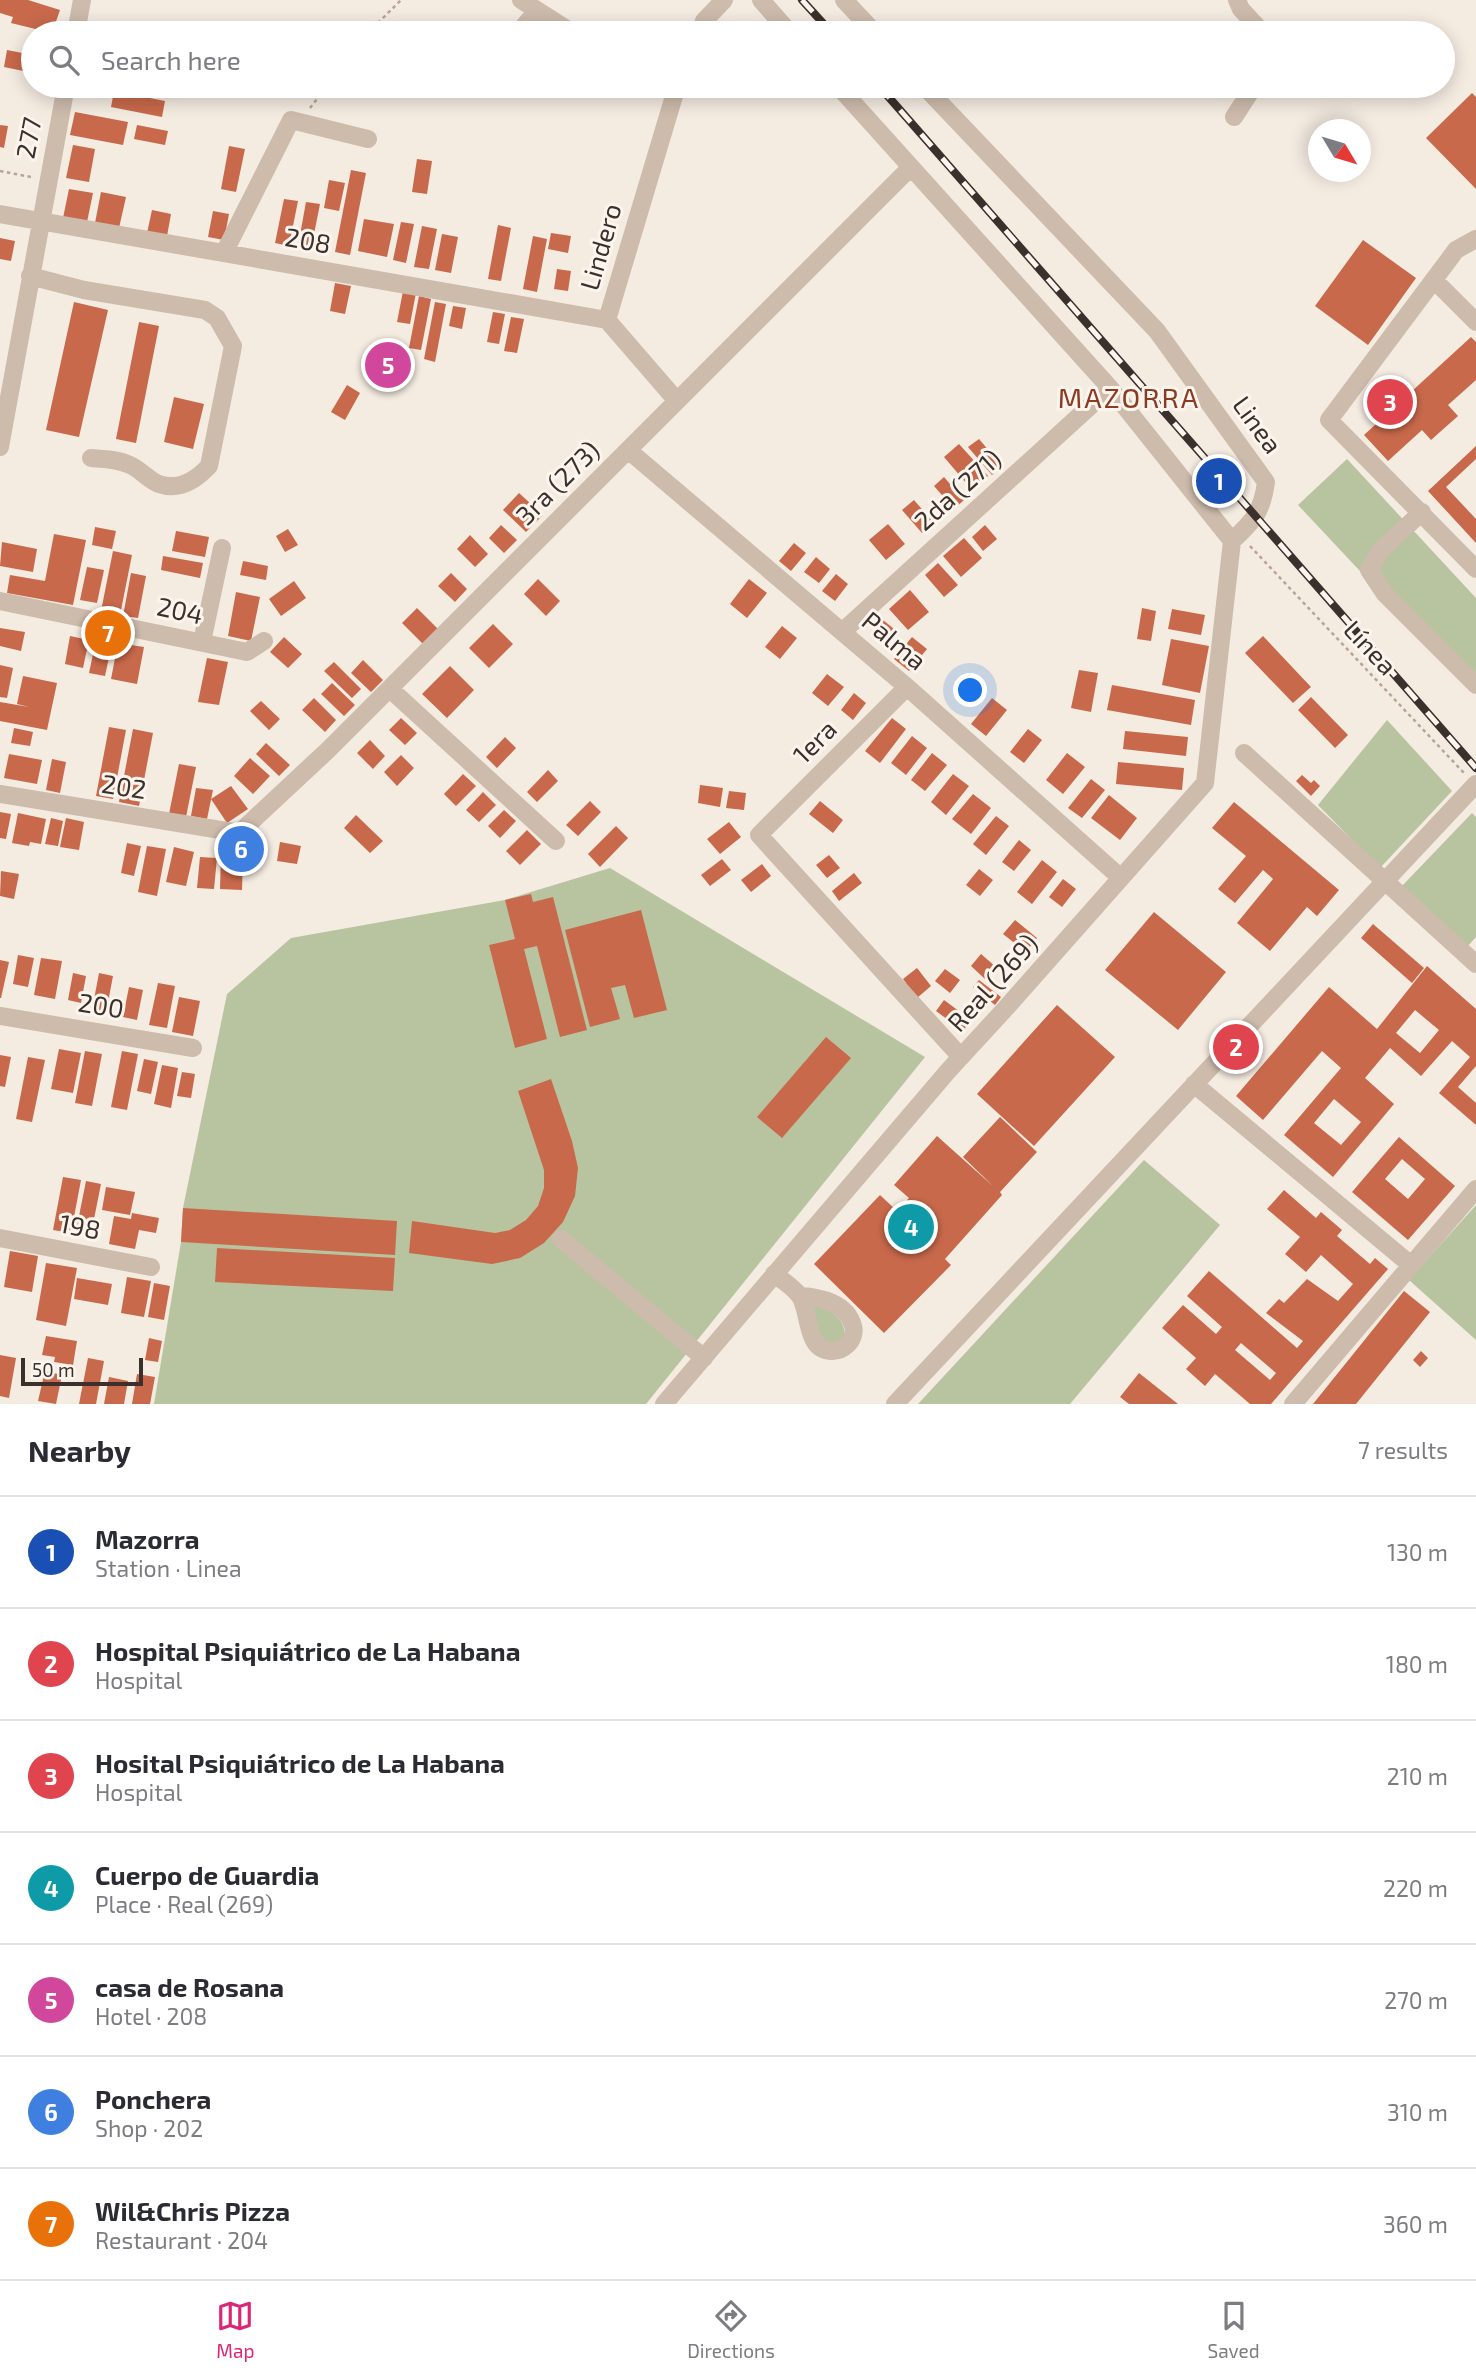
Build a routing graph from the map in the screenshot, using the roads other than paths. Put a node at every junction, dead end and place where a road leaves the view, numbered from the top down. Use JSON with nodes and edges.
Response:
{"nodes":[{"id":1,"x":82,"y":0,"type":"edge"},
{"id":2,"x":521,"y":0,"type":"edge"},
{"id":3,"x":724,"y":0,"type":"edge"},
{"id":4,"x":761,"y":0,"type":"edge"},
{"id":5,"x":1237,"y":0,"type":"edge"},
{"id":6,"x":851,"y":2,"type":"edge"},
{"id":7,"x":537,"y":10,"type":"junction"},
{"id":8,"x":78,"y":21,"type":"edge"},
{"id":9,"x":528,"y":21,"type":"edge"},
{"id":10,"x":554,"y":21,"type":"edge"},
{"id":11,"x":704,"y":21,"type":"edge"},
{"id":12,"x":779,"y":21,"type":"edge"},
{"id":13,"x":866,"y":21,"type":"edge"},
{"id":14,"x":1252,"y":21,"type":"edge"},
{"id":15,"x":64,"y":98,"type":"edge"},
{"id":16,"x":667,"y":98,"type":"edge"},
{"id":17,"x":849,"y":98,"type":"edge"},
{"id":18,"x":936,"y":98,"type":"edge"},
{"id":19,"x":1246,"y":98,"type":"edge"},
{"id":20,"x":1234,"y":117,"type":"dead end"},
{"id":21,"x":368,"y":139,"type":"dead end"},
{"id":22,"x":911,"y":167,"type":"junction"},
{"id":23,"x":0,"y":214,"type":"edge"},
{"id":24,"x":40,"y":221,"type":"junction"},
{"id":25,"x":1476,"y":239,"type":"edge"},
{"id":26,"x":224,"y":253,"type":"junction"},
{"id":27,"x":30,"y":276,"type":"junction"},
{"id":28,"x":1434,"y":280,"type":"junction"},
{"id":29,"x":607,"y":320,"type":"junction"},
{"id":30,"x":1476,"y":322,"type":"edge"},
{"id":31,"x":1110,"y":388,"type":"junction"},
{"id":32,"x":677,"y":401,"type":"junction"},
{"id":33,"x":3,"y":412,"type":"edge"},
{"id":34,"x":0,"y":447,"type":"edge"},
{"id":35,"x":628,"y":450,"type":"junction"},
{"id":36,"x":91,"y":458,"type":"dead end"},
{"id":37,"x":1422,"y":512,"type":"junction"},
{"id":38,"x":1235,"y":538,"type":"junction"},
{"id":39,"x":222,"y":548,"type":"dead end"},
{"id":40,"x":1476,"y":569,"type":"edge"},
{"id":41,"x":0,"y":601,"type":"edge"},
{"id":42,"x":842,"y":632,"type":"junction"},
{"id":43,"x":264,"y":641,"type":"dead end"},
{"id":44,"x":202,"y":642,"type":"junction"},
{"id":45,"x":1476,"y":685,"type":"edge"},
{"id":46,"x":907,"y":687,"type":"junction"},
{"id":47,"x":390,"y":688,"type":"junction"},
{"id":48,"x":1244,"y":753,"type":"dead end"},
{"id":49,"x":1476,"y":784,"type":"edge"},
{"id":50,"x":0,"y":794,"type":"edge"},
{"id":51,"x":239,"y":833,"type":"joint"},
{"id":52,"x":556,"y":841,"type":"dead end"},
{"id":53,"x":1121,"y":878,"type":"junction"},
{"id":54,"x":1385,"y":881,"type":"junction"},
{"id":55,"x":1476,"y":964,"type":"edge"},
{"id":56,"x":0,"y":1016,"type":"edge"},
{"id":57,"x":193,"y":1048,"type":"dead end"},
{"id":58,"x":961,"y":1057,"type":"junction"},
{"id":59,"x":1194,"y":1084,"type":"junction"},
{"id":60,"x":1476,"y":1189,"type":"edge"},
{"id":61,"x":0,"y":1238,"type":"edge"},
{"id":62,"x":561,"y":1239,"type":"dead end"},
{"id":63,"x":1411,"y":1265,"type":"junction"},
{"id":64,"x":151,"y":1267,"type":"dead end"},
{"id":65,"x":774,"y":1274,"type":"junction"},
{"id":66,"x":800,"y":1296,"type":"dead end"},
{"id":67,"x":704,"y":1358,"type":"junction"},
{"id":68,"x":664,"y":1404,"type":"edge"},
{"id":69,"x":895,"y":1404,"type":"edge"},
{"id":70,"x":1293,"y":1404,"type":"edge"}],
"edges":[{"from":1,"to":8,"type":"street"},
{"from":2,"to":7,"type":"street"},
{"from":3,"to":11,"type":"street"},
{"from":4,"to":12,"type":"street"},
{"from":5,"to":14,"type":"street"},
{"from":6,"to":13,"type":"street"},
{"from":7,"to":9,"type":"street"},
{"from":7,"to":10,"type":"street"},
{"from":15,"to":24,"type":"street","name":"277"},
{"from":16,"to":29,"type":"street","name":"Lindero"},
{"from":17,"to":22,"type":"street"},
{"from":18,"to":38,"type":"street","name":"Linea"},
{"from":19,"to":20,"type":"street"},
{"from":21,"to":26,"type":"street"},
{"from":22,"to":31,"type":"street"},
{"from":22,"to":32,"type":"street","name":"3ra (273)"},
{"from":23,"to":24,"type":"street","name":"208"},
{"from":24,"to":26,"type":"street","name":"208"},
{"from":24,"to":27,"type":"street","name":"277"},
{"from":25,"to":28,"type":"street"},
{"from":26,"to":29,"type":"street","name":"208"},
{"from":27,"to":33,"type":"street","name":"277"},
{"from":27,"to":36,"type":"street"},
{"from":28,"to":30,"type":"street"},
{"from":28,"to":37,"type":"street"},
{"from":29,"to":32,"type":"street","name":"Lindero"},
{"from":31,"to":38,"type":"street"},
{"from":31,"to":42,"type":"street","name":"2da (271)"},
{"from":32,"to":35,"type":"street","name":"3ra (273)"},
{"from":33,"to":34,"type":"street","name":"277"},
{"from":35,"to":42,"type":"street","name":"Palma"},
{"from":35,"to":47,"type":"street","name":"3ra (273)"},
{"from":37,"to":40,"type":"street"},
{"from":37,"to":45,"type":"street"},
{"from":38,"to":53,"type":"street","name":"Real (269)"},
{"from":39,"to":44,"type":"street"},
{"from":41,"to":44,"type":"street","name":"204"},
{"from":42,"to":46,"type":"street","name":"Palma"},
{"from":43,"to":44,"type":"street","name":"204"},
{"from":46,"to":53,"type":"street","name":"Palma"},
{"from":46,"to":58,"type":"street","name":"1era"},
{"from":47,"to":51,"type":"street","name":"3ra (273)"},
{"from":47,"to":52,"type":"street"},
{"from":48,"to":54,"type":"street"},
{"from":49,"to":54,"type":"street"},
{"from":50,"to":51,"type":"street","name":"202"},
{"from":53,"to":58,"type":"street","name":"Real (269)"},
{"from":54,"to":55,"type":"street"},
{"from":54,"to":59,"type":"street"},
{"from":56,"to":57,"type":"street","name":"200"},
{"from":58,"to":65,"type":"street","name":"Real (269)"},
{"from":59,"to":63,"type":"street"},
{"from":59,"to":69,"type":"street"},
{"from":60,"to":63,"type":"street"},
{"from":61,"to":64,"type":"street","name":"198"},
{"from":62,"to":67,"type":"street"},
{"from":63,"to":70,"type":"street"},
{"from":65,"to":66,"type":"street"},
{"from":65,"to":67,"type":"street","name":"Real (269)"},
{"from":67,"to":68,"type":"street","name":"Real (269)"}]}
